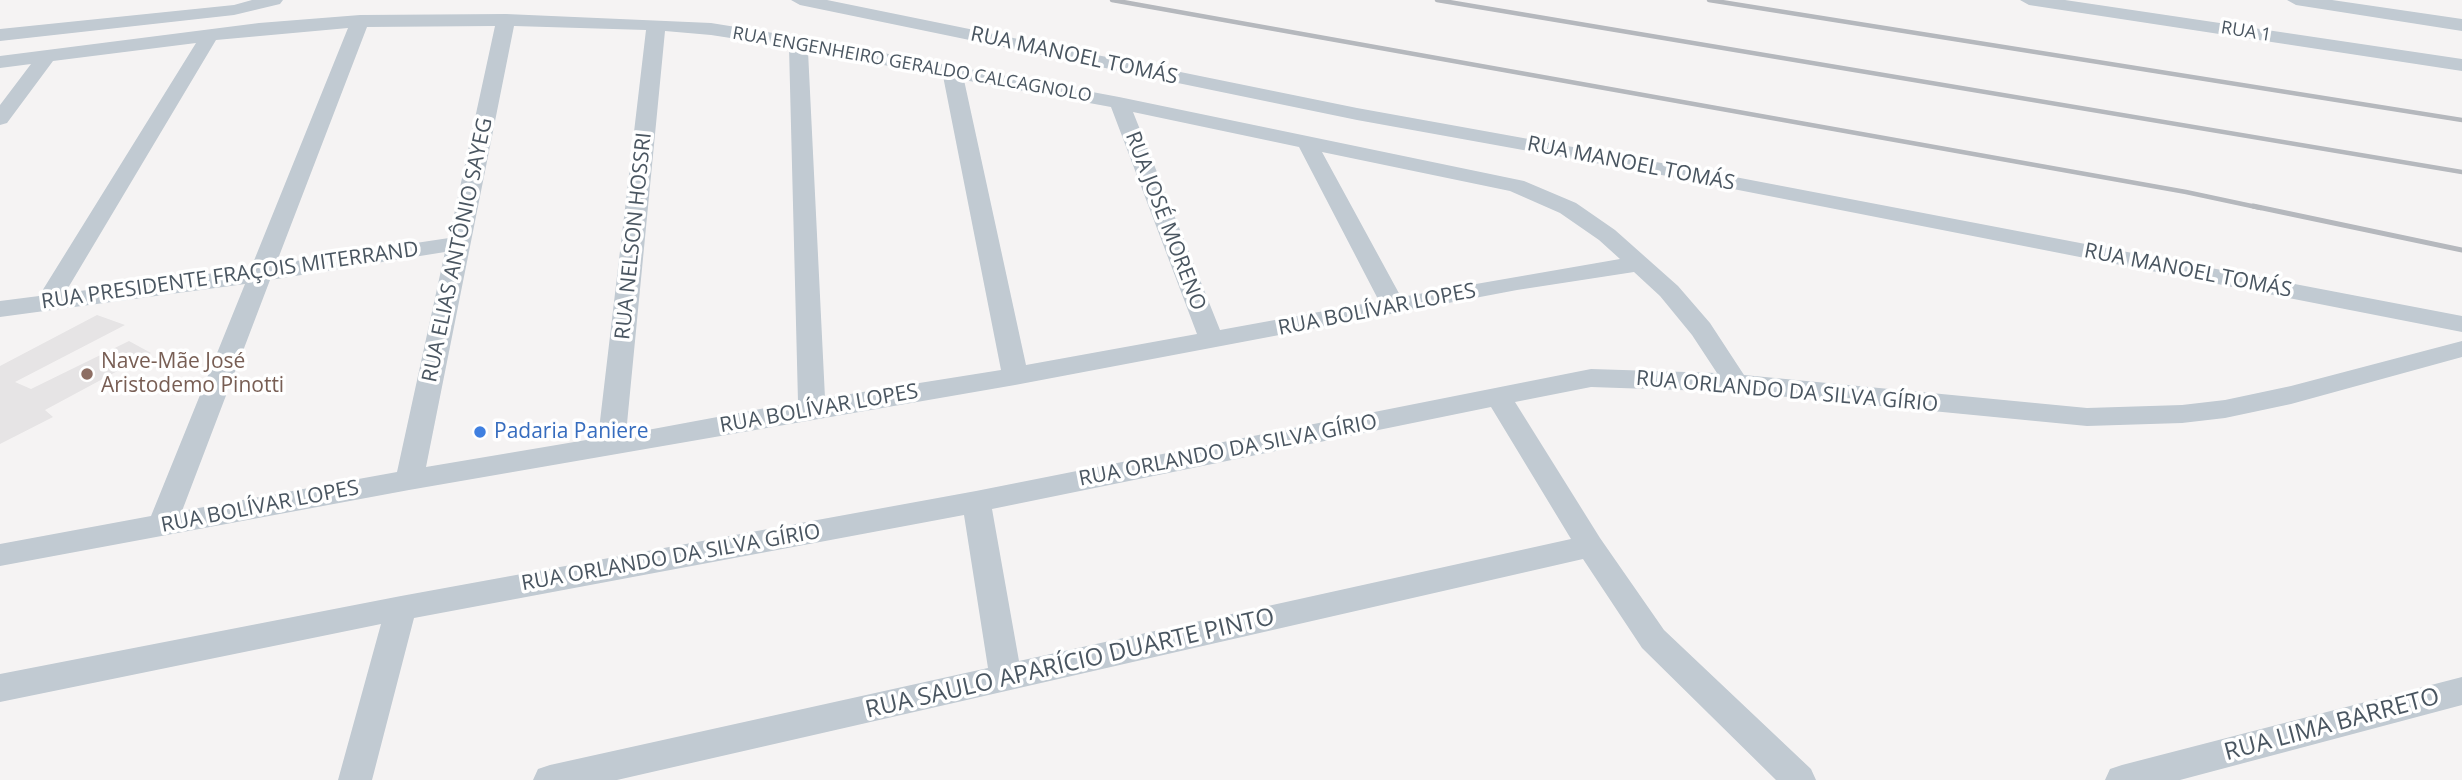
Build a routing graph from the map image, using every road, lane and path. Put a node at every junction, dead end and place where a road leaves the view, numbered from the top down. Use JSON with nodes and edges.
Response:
{"nodes":[{"id":1,"x":136,"y":0,"type":"edge"},
{"id":2,"x":274,"y":0,"type":"edge"},
{"id":3,"x":800,"y":0,"type":"edge"},
{"id":4,"x":2029,"y":0,"type":"edge"},
{"id":5,"x":2296,"y":0,"type":"edge"},
{"id":6,"x":127,"y":20,"type":"junction"},
{"id":7,"x":506,"y":20,"type":"junction"},
{"id":8,"x":360,"y":21,"type":"junction"},
{"id":9,"x":2462,"y":24,"type":"edge"},
{"id":10,"x":656,"y":25,"type":"junction"},
{"id":11,"x":0,"y":35,"type":"edge"},
{"id":12,"x":210,"y":35,"type":"junction"},
{"id":13,"x":798,"y":43,"type":"junction"},
{"id":14,"x":47,"y":57,"type":"junction"},
{"id":15,"x":0,"y":62,"type":"edge"},
{"id":16,"x":2462,"y":65,"type":"edge"},
{"id":17,"x":951,"y":72,"type":"junction"},
{"id":18,"x":1119,"y":103,"type":"junction"},
{"id":19,"x":0,"y":119,"type":"edge"},
{"id":20,"x":1306,"y":141,"type":"junction"},
{"id":21,"x":460,"y":243,"type":"junction"},
{"id":22,"x":1637,"y":264,"type":"junction"},
{"id":23,"x":262,"y":274,"type":"junction"},
{"id":24,"x":48,"y":301,"type":"junction"},
{"id":25,"x":1394,"y":307,"type":"junction"},
{"id":26,"x":0,"y":309,"type":"edge"},
{"id":27,"x":2462,"y":324,"type":"edge"},
{"id":28,"x":1212,"y":340,"type":"junction"},
{"id":29,"x":2462,"y":349,"type":"edge"},
{"id":30,"x":1015,"y":376,"type":"junction"},
{"id":31,"x":1736,"y":383,"type":"junction"},
{"id":32,"x":1498,"y":397,"type":"junction"},
{"id":33,"x":812,"y":409,"type":"junction"},
{"id":34,"x":611,"y":446,"type":"junction"},
{"id":35,"x":409,"y":480,"type":"junction"},
{"id":36,"x":976,"y":502,"type":"junction"},
{"id":37,"x":162,"y":526,"type":"junction"},
{"id":38,"x":1590,"y":546,"type":"junction"},
{"id":39,"x":0,"y":555,"type":"edge"},
{"id":40,"x":401,"y":608,"type":"junction"},
{"id":41,"x":1006,"y":678,"type":"junction"},
{"id":42,"x":0,"y":688,"type":"edge"},
{"id":43,"x":2460,"y":700,"type":"edge"},
{"id":44,"x":355,"y":780,"type":"edge"},
{"id":45,"x":550,"y":780,"type":"edge"},
{"id":46,"x":1799,"y":780,"type":"edge"},
{"id":47,"x":2122,"y":780,"type":"edge"}],
"edges":[{"from":1,"to":6,"type":"street"},
{"from":2,"to":6,"type":"street"},
{"from":3,"to":27,"type":"street","name":"RUA MANOEL TOMÁS"},
{"from":4,"to":16,"type":"street","name":"RUA 1"},
{"from":5,"to":9,"type":"street"},
{"from":6,"to":11,"type":"street"},
{"from":7,"to":8,"type":"street","name":"RUA ENGENHEIRO GERALDO CALCAGNOLO"},
{"from":7,"to":10,"type":"street","name":"RUA ENGENHEIRO GERALDO CALCAGNOLO"},
{"from":7,"to":21,"type":"street","name":"RUA ELIAS ANTÔNIO SAYEG"},
{"from":8,"to":12,"type":"street","name":"RUA ENGENHEIRO GERALDO CALCAGNOLO"},
{"from":8,"to":23,"type":"street"},
{"from":10,"to":13,"type":"street","name":"RUA ENGENHEIRO GERALDO CALCAGNOLO"},
{"from":10,"to":34,"type":"street","name":"RUA NELSON HOSSRI"},
{"from":12,"to":14,"type":"street","name":"RUA ENGENHEIRO GERALDO CALCAGNOLO"},
{"from":12,"to":24,"type":"street"},
{"from":13,"to":17,"type":"street","name":"RUA ENGENHEIRO GERALDO CALCAGNOLO"},
{"from":13,"to":33,"type":"street"},
{"from":14,"to":15,"type":"street","name":"RUA ENGENHEIRO GERALDO CALCAGNOLO"},
{"from":14,"to":19,"type":"street"},
{"from":17,"to":18,"type":"street","name":"RUA ENGENHEIRO GERALDO CALCAGNOLO"},
{"from":17,"to":30,"type":"street"},
{"from":18,"to":20,"type":"street","name":"RUA ENGENHEIRO GERALDO CALCAGNOLO"},
{"from":18,"to":28,"type":"street","name":"RUA JOSÉ MORENO"},
{"from":20,"to":22,"type":"street","name":"RUA ENGENHEIRO GERALDO CALCAGNOLO"},
{"from":20,"to":25,"type":"street"},
{"from":21,"to":23,"type":"street","name":"RUA PRESIDENTE FRAÇOIS MITERRAND"},
{"from":21,"to":35,"type":"street","name":"RUA ELIAS ANTÔNIO SAYEG"},
{"from":22,"to":25,"type":"street","name":"RUA BOLÍVAR LOPES"},
{"from":22,"to":31,"type":"street","name":"RUA ENGENHEIRO GERALDO CALCAGNOLO"},
{"from":23,"to":24,"type":"street","name":"RUA PRESIDENTE FRAÇOIS MITERRAND"},
{"from":23,"to":37,"type":"street"},
{"from":24,"to":26,"type":"street","name":"RUA PRESIDENTE FRAÇOIS MITERRAND"},
{"from":25,"to":28,"type":"street","name":"RUA BOLÍVAR LOPES"},
{"from":28,"to":30,"type":"street","name":"RUA BOLÍVAR LOPES"},
{"from":29,"to":31,"type":"street","name":"RUA ORLANDO DA SILVA GÍRIO"},
{"from":30,"to":33,"type":"street","name":"RUA BOLÍVAR LOPES"},
{"from":31,"to":32,"type":"street","name":"RUA ORLANDO DA SILVA GÍRIO"},
{"from":32,"to":36,"type":"street","name":"RUA ORLANDO DA SILVA GÍRIO"},
{"from":32,"to":38,"type":"street"},
{"from":33,"to":34,"type":"street","name":"RUA BOLÍVAR LOPES"},
{"from":34,"to":35,"type":"street","name":"RUA BOLÍVAR LOPES"},
{"from":35,"to":37,"type":"street","name":"RUA BOLÍVAR LOPES"},
{"from":36,"to":40,"type":"street","name":"RUA ORLANDO DA SILVA GÍRIO"},
{"from":36,"to":41,"type":"street"},
{"from":37,"to":39,"type":"street","name":"RUA BOLÍVAR LOPES"},
{"from":38,"to":41,"type":"street","name":"RUA SAULO APARÍCIO DUARTE PINTO"},
{"from":38,"to":46,"type":"street"},
{"from":40,"to":42,"type":"street","name":"RUA ORLANDO DA SILVA GÍRIO"},
{"from":40,"to":44,"type":"street"},
{"from":41,"to":45,"type":"street","name":"RUA SAULO APARÍCIO DUARTE PINTO"},
{"from":43,"to":47,"type":"street","name":"RUA LIMA BARRETO"}]}
